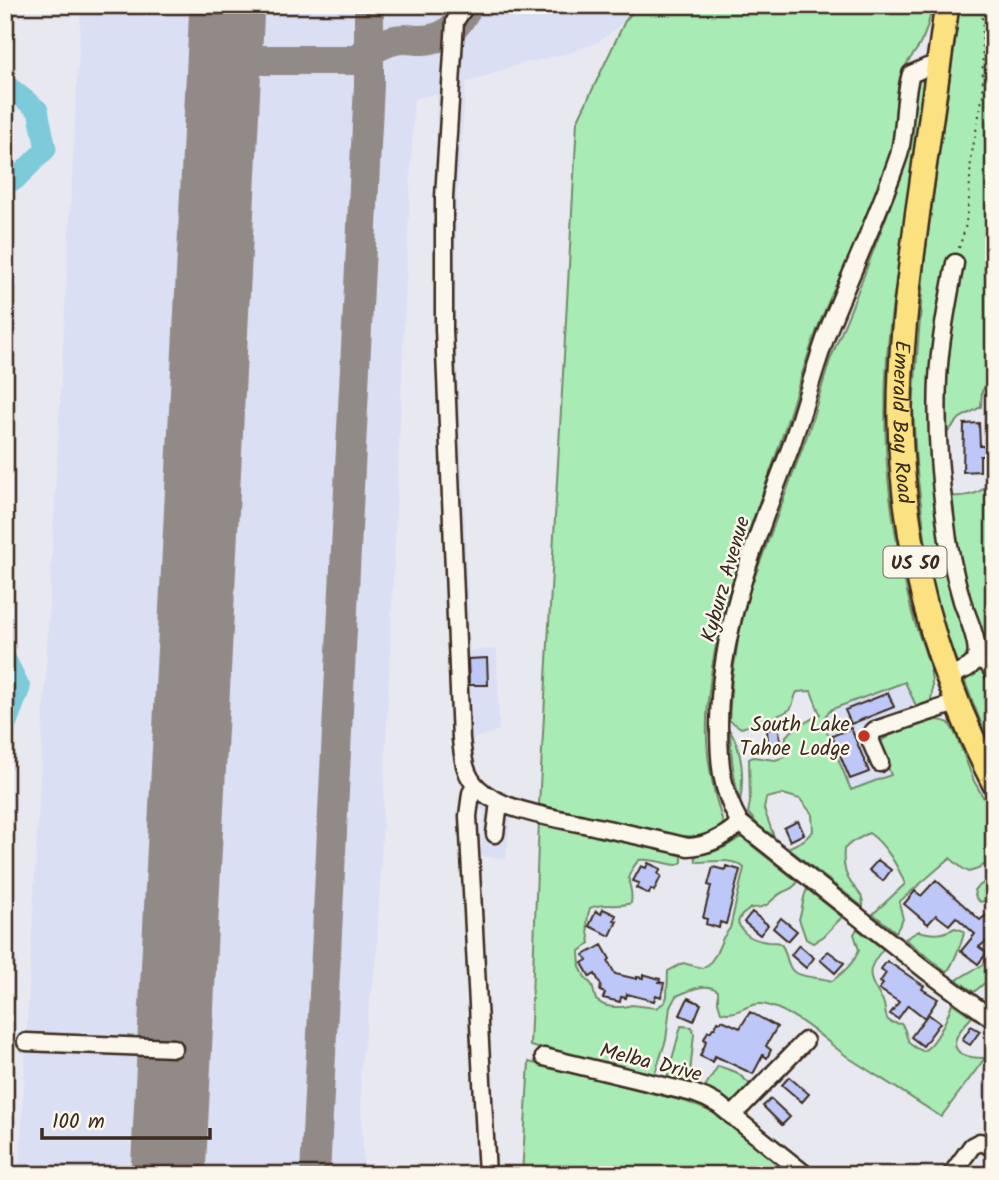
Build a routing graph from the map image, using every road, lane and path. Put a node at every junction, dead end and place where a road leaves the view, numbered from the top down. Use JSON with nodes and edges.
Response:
{"nodes":[{"id":1,"x":466,"y":5,"type":"edge"},
{"id":2,"x":947,"y":5,"type":"edge"},
{"id":3,"x":982,"y":5,"type":"edge"},
{"id":4,"x":938,"y":68,"type":"junction"},
{"id":5,"x":955,"y":263,"type":"joint"},
{"id":6,"x":977,"y":657,"type":"junction"},
{"id":7,"x":994,"y":674,"type":"edge"},
{"id":8,"x":946,"y":676,"type":"junction"},
{"id":9,"x":956,"y":703,"type":"junction"},
{"id":10,"x":880,"y":763,"type":"dead end"},
{"id":11,"x":994,"y":783,"type":"edge"},
{"id":12,"x":476,"y":786,"type":"junction"},
{"id":13,"x":499,"y":802,"type":"junction"},
{"id":14,"x":740,"y":823,"type":"junction"},
{"id":15,"x":495,"y":834,"type":"dead end"},
{"id":16,"x":994,"y":1020,"type":"edge"},
{"id":17,"x":805,"y":1041,"type":"dead end"},
{"id":18,"x":26,"y":1042,"type":"dead end"},
{"id":19,"x":174,"y":1048,"type":"dead end"},
{"id":20,"x":544,"y":1057,"type":"dead end"},
{"id":21,"x":732,"y":1116,"type":"junction"},
{"id":22,"x":994,"y":1149,"type":"edge"},
{"id":23,"x":487,"y":1175,"type":"edge"},
{"id":24,"x":806,"y":1175,"type":"edge"},
{"id":25,"x":951,"y":1175,"type":"edge"}],
"edges":[{"from":1,"to":12,"type":"street"},
{"from":2,"to":4,"type":"highway","name":"Emerald Bay Road","number":"US 50"},
{"from":3,"to":5,"type":"path"},
{"from":4,"to":8,"type":"highway","name":"Emerald Bay Road","number":"US 50"},
{"from":4,"to":14,"type":"street","name":"Kyburz Avenue"},
{"from":5,"to":6,"type":"street"},
{"from":6,"to":7,"type":"street"},
{"from":6,"to":8,"type":"street"},
{"from":8,"to":9,"type":"highway","name":"Emerald Bay Road","number":"US 50"},
{"from":9,"to":10,"type":"street"},
{"from":9,"to":11,"type":"highway","name":"Emerald Bay Road","number":"US 50"},
{"from":12,"to":13,"type":"street"},
{"from":12,"to":23,"type":"street"},
{"from":13,"to":14,"type":"street"},
{"from":13,"to":15,"type":"street"},
{"from":14,"to":16,"type":"street","name":"Kyburz Avenue"},
{"from":17,"to":21,"type":"street"},
{"from":18,"to":19,"type":"street"},
{"from":20,"to":21,"type":"street","name":"Melba Drive"},
{"from":21,"to":24,"type":"street","name":"Melba Drive"},
{"from":22,"to":25,"type":"street"}]}
